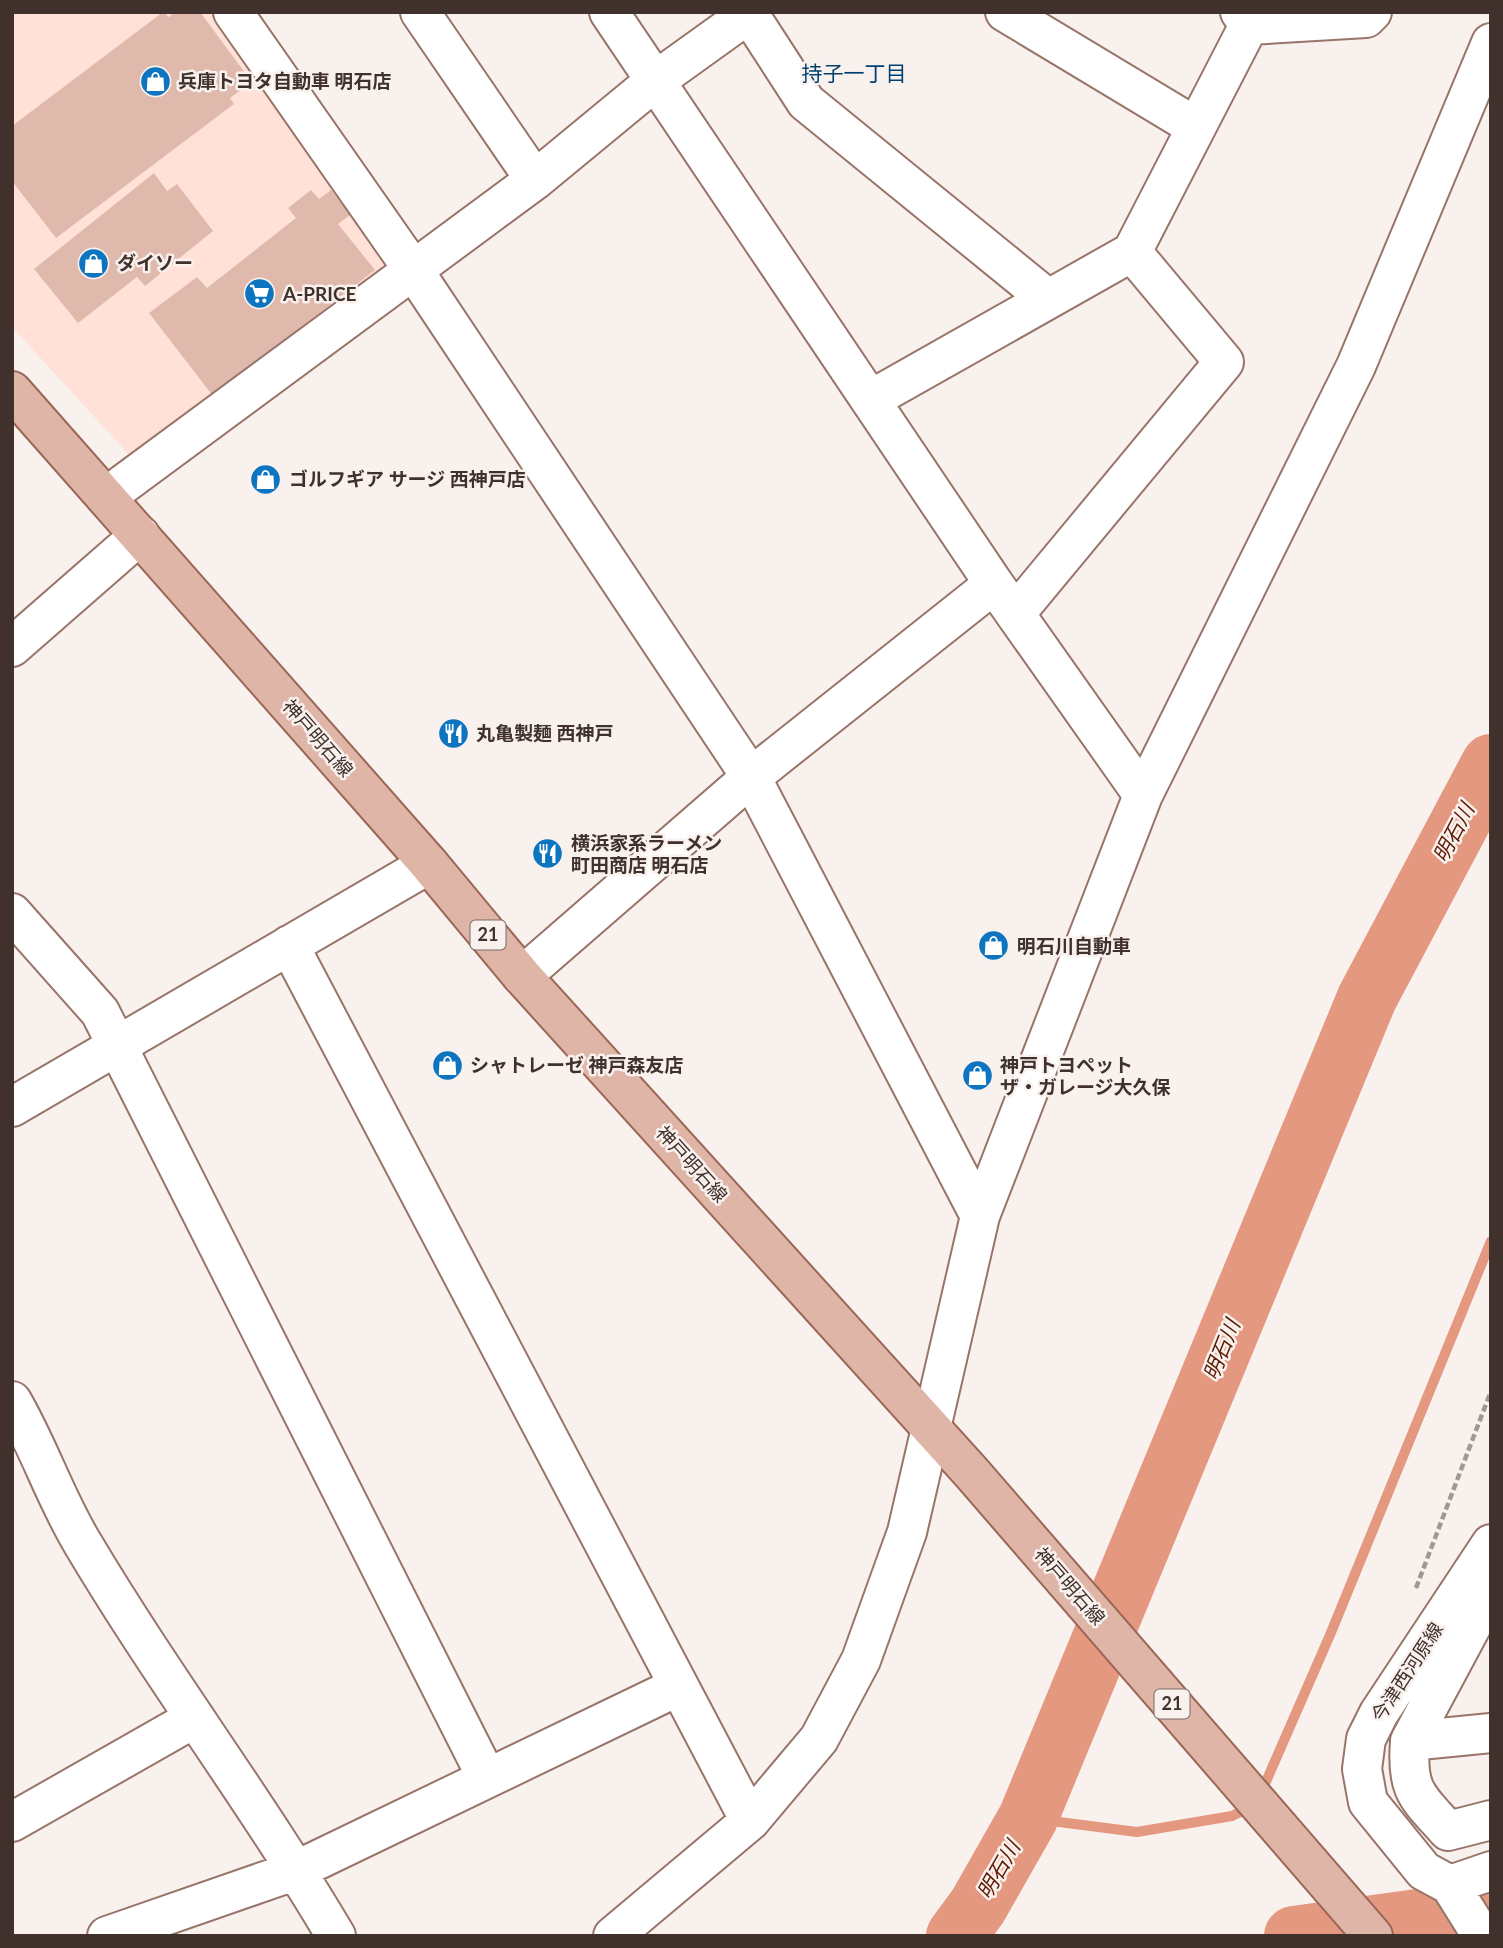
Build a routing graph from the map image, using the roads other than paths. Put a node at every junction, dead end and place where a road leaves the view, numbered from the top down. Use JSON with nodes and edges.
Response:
{"nodes":[{"id":1,"x":233,"y":12,"type":"edge"},
{"id":2,"x":420,"y":12,"type":"edge"},
{"id":3,"x":609,"y":12,"type":"edge"},
{"id":4,"x":1005,"y":12,"type":"edge"},
{"id":5,"x":1371,"y":12,"type":"edge"},
{"id":6,"x":750,"y":13,"type":"edge"},
{"id":7,"x":1245,"y":18,"type":"edge"},
{"id":8,"x":1491,"y":43,"type":"edge"},
{"id":9,"x":655,"y":81,"type":"junction"},
{"id":10,"x":1196,"y":127,"type":"junction"},
{"id":11,"x":535,"y":180,"type":"junction"},
{"id":12,"x":1132,"y":252,"type":"junction"},
{"id":13,"x":414,"y":271,"type":"junction"},
{"id":14,"x":1048,"y":299,"type":"junction"},
{"id":15,"x":12,"y":391,"type":"edge"},
{"id":16,"x":870,"y":400,"type":"junction"},
{"id":17,"x":106,"y":497,"type":"junction"},
{"id":18,"x":140,"y":535,"type":"junction"},
{"id":19,"x":1005,"y":599,"type":"junction"},
{"id":20,"x":12,"y":647,"type":"edge"},
{"id":21,"x":751,"y":777,"type":"junction"},
{"id":22,"x":1143,"y":795,"type":"junction"},
{"id":23,"x":429,"y":864,"type":"junction"},
{"id":24,"x":12,"y":913,"type":"edge"},
{"id":25,"x":289,"y":946,"type":"junction"},
{"id":26,"x":522,"y":976,"type":"junction"},
{"id":27,"x":115,"y":1046,"type":"junction"},
{"id":28,"x":12,"y":1107,"type":"edge"},
{"id":29,"x":980,"y":1216,"type":"junction"},
{"id":30,"x":12,"y":1401,"type":"edge"},
{"id":31,"x":931,"y":1429,"type":"junction"},
{"id":32,"x":1491,"y":1544,"type":"edge"},
{"id":33,"x":1491,"y":1590,"type":"edge"},
{"id":34,"x":678,"y":1686,"type":"junction"},
{"id":35,"x":193,"y":1719,"type":"junction"},
{"id":36,"x":1491,"y":1733,"type":"edge"},
{"id":37,"x":1410,"y":1741,"type":"junction"},
{"id":38,"x":486,"y":1776,"type":"junction"},
{"id":39,"x":1491,"y":1820,"type":"edge"},
{"id":40,"x":750,"y":1821,"type":"junction"},
{"id":41,"x":12,"y":1822,"type":"edge"},
{"id":42,"x":297,"y":1870,"type":"junction"},
{"id":43,"x":1491,"y":1871,"type":"edge"},
{"id":44,"x":1450,"y":1885,"type":"junction"},
{"id":45,"x":107,"y":1936,"type":"edge"},
{"id":46,"x":336,"y":1936,"type":"edge"},
{"id":47,"x":613,"y":1936,"type":"edge"},
{"id":48,"x":1373,"y":1936,"type":"edge"},
{"id":49,"x":1482,"y":1936,"type":"edge"}],
"edges":[{"from":1,"to":13,"type":"street"},
{"from":2,"to":11,"type":"street"},
{"from":3,"to":9,"type":"street"},
{"from":4,"to":10,"type":"street"},
{"from":5,"to":7,"type":"street"},
{"from":6,"to":9,"type":"street"},
{"from":6,"to":14,"type":"street"},
{"from":7,"to":10,"type":"street"},
{"from":8,"to":22,"type":"street"},
{"from":9,"to":11,"type":"street"},
{"from":9,"to":16,"type":"street"},
{"from":10,"to":12,"type":"street"},
{"from":11,"to":13,"type":"street"},
{"from":12,"to":14,"type":"street"},
{"from":12,"to":19,"type":"street"},
{"from":13,"to":17,"type":"street"},
{"from":13,"to":21,"type":"street"},
{"from":14,"to":16,"type":"street"},
{"from":15,"to":17,"type":"main road","name":"神戸明石線","number":"21"},
{"from":16,"to":19,"type":"street"},
{"from":17,"to":18,"type":"main road","name":"神戸明石線","number":"21"},
{"from":18,"to":20,"type":"street"},
{"from":18,"to":23,"type":"main road","name":"神戸明石線","number":"21"},
{"from":19,"to":21,"type":"street"},
{"from":19,"to":22,"type":"street"},
{"from":21,"to":26,"type":"street"},
{"from":21,"to":29,"type":"street"},
{"from":22,"to":29,"type":"street"},
{"from":23,"to":25,"type":"street"},
{"from":23,"to":26,"type":"main road","name":"神戸明石線","number":"21"},
{"from":24,"to":27,"type":"street"},
{"from":25,"to":27,"type":"street"},
{"from":25,"to":34,"type":"street"},
{"from":26,"to":31,"type":"main road","name":"神戸明石線","number":"21"},
{"from":27,"to":28,"type":"street"},
{"from":27,"to":38,"type":"street"},
{"from":29,"to":31,"type":"street"},
{"from":30,"to":35,"type":"street"},
{"from":31,"to":40,"type":"street"},
{"from":31,"to":48,"type":"main road","name":"神戸明石線","number":"21"},
{"from":32,"to":44,"type":"street","name":"今津西河原線"},
{"from":33,"to":37,"type":"street"},
{"from":34,"to":38,"type":"street"},
{"from":34,"to":40,"type":"street"},
{"from":35,"to":41,"type":"street"},
{"from":35,"to":42,"type":"street"},
{"from":36,"to":37,"type":"street"},
{"from":37,"to":39,"type":"street"},
{"from":38,"to":42,"type":"street"},
{"from":40,"to":47,"type":"street"},
{"from":42,"to":45,"type":"street"},
{"from":42,"to":46,"type":"street"},
{"from":43,"to":44,"type":"street"},
{"from":44,"to":49,"type":"street","name":"今津西河原線"}]}
